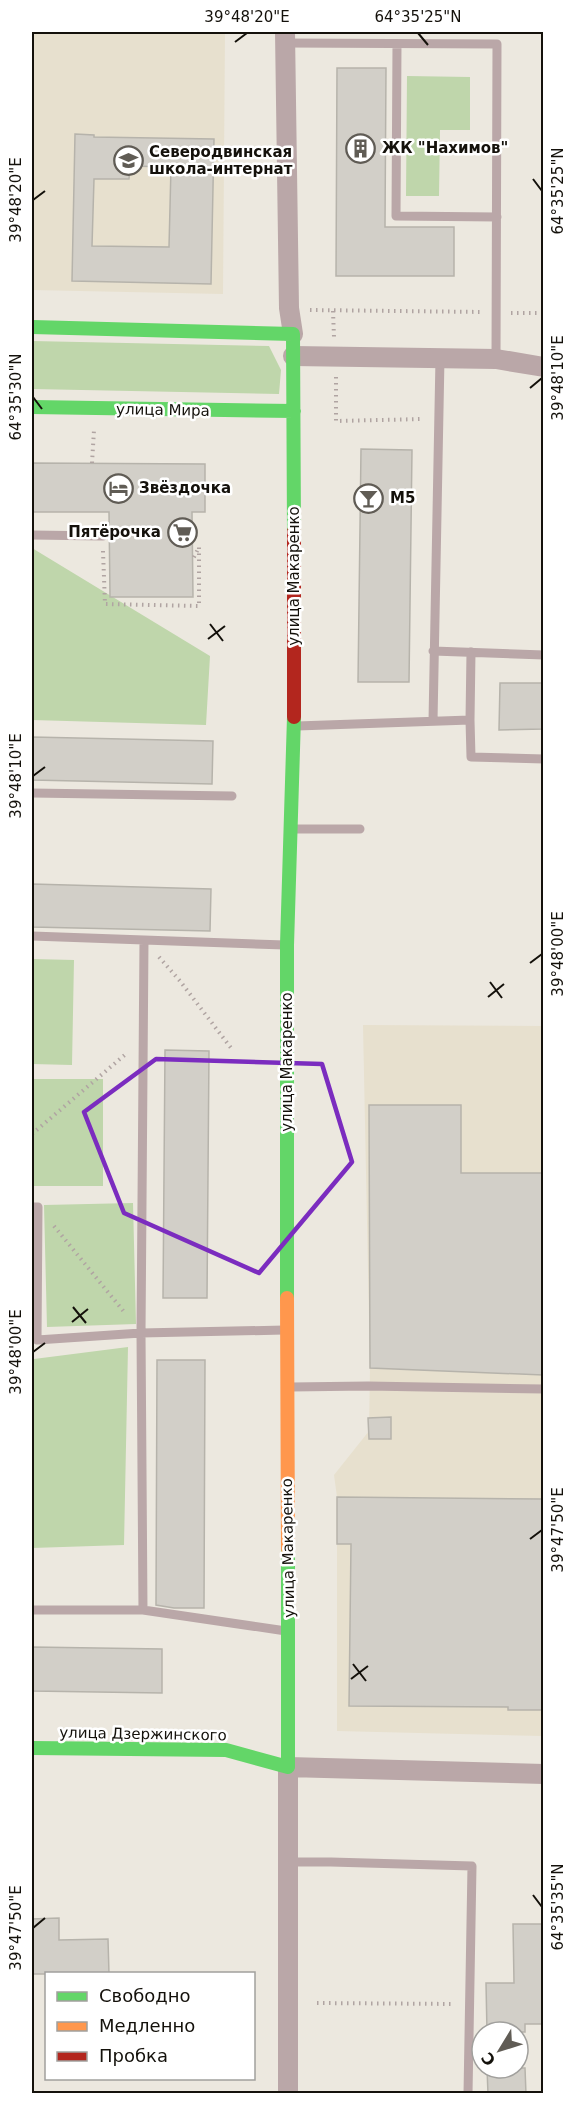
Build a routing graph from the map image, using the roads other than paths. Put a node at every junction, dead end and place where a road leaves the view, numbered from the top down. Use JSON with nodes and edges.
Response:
{"nodes":[{"id":1,"x":285,"y":37,"type":"edge"},
{"id":2,"x":397,"y":44,"type":"junction"},
{"id":3,"x":496,"y":217,"type":"junction"},
{"id":4,"x":32,"y":327,"type":"edge"},
{"id":5,"x":293,"y":334,"type":"junction"},
{"id":6,"x":292,"y":356,"type":"junction"},
{"id":7,"x":440,"y":358,"type":"junction"},
{"id":8,"x":496,"y":359,"type":"junction"},
{"id":9,"x":543,"y":367,"type":"edge"},
{"id":10,"x":32,"y":407,"type":"edge"},
{"id":11,"x":294,"y":411,"type":"junction"},
{"id":12,"x":32,"y":535,"type":"edge"},
{"id":13,"x":103,"y":536,"type":"road end"},
{"id":14,"x":433,"y":651,"type":"junction"},
{"id":15,"x":471,"y":652,"type":"junction"},
{"id":16,"x":543,"y":655,"type":"edge"},
{"id":17,"x":470,"y":720,"type":"junction"},
{"id":18,"x":433,"y":721,"type":"junction"},
{"id":19,"x":294,"y":726,"type":"junction"},
{"id":20,"x":543,"y":759,"type":"edge"},
{"id":21,"x":32,"y":793,"type":"edge"},
{"id":22,"x":232,"y":796,"type":"dead end"},
{"id":23,"x":290,"y":829,"type":"junction"},
{"id":24,"x":360,"y":829,"type":"dead end"},
{"id":25,"x":32,"y":936,"type":"edge"},
{"id":26,"x":144,"y":940,"type":"junction"},
{"id":27,"x":287,"y":945,"type":"junction"},
{"id":28,"x":35,"y":1207,"type":"edge"},
{"id":29,"x":287,"y":1329,"type":"junction"},
{"id":30,"x":141,"y":1333,"type":"junction"},
{"id":31,"x":289,"y":1387,"type":"junction"},
{"id":32,"x":543,"y":1389,"type":"edge"},
{"id":33,"x":32,"y":1610,"type":"edge"},
{"id":34,"x":143,"y":1610,"type":"junction"},
{"id":35,"x":288,"y":1632,"type":"junction"},
{"id":36,"x":32,"y":1748,"type":"edge"},
{"id":37,"x":288,"y":1767,"type":"junction"},
{"id":38,"x":543,"y":1774,"type":"edge"},
{"id":39,"x":288,"y":1862,"type":"junction"},
{"id":40,"x":288,"y":2094,"type":"edge"},
{"id":41,"x":468,"y":2094,"type":"edge"}],
"edges":[{"from":1,"to":2,"type":"lane"},
{"from":1,"to":5,"type":"street","name":"улица Макаренко"},
{"from":2,"to":3,"type":"lane"},
{"from":2,"to":3,"type":"lane"},
{"from":3,"to":8,"type":"lane"},
{"from":4,"to":5,"type":"street"},
{"from":5,"to":6,"type":"street","name":"улица Макаренко"},
{"from":6,"to":7,"type":"street"},
{"from":6,"to":11,"type":"street","name":"улица Макаренко"},
{"from":7,"to":8,"type":"street"},
{"from":7,"to":14,"type":"lane"},
{"from":8,"to":9,"type":"street"},
{"from":10,"to":11,"type":"street","name":"улица Мира"},
{"from":11,"to":19,"type":"street","name":"улица Макаренко"},
{"from":12,"to":13,"type":"lane"},
{"from":14,"to":15,"type":"lane"},
{"from":14,"to":18,"type":"lane"},
{"from":15,"to":16,"type":"lane"},
{"from":15,"to":17,"type":"lane"},
{"from":17,"to":18,"type":"lane"},
{"from":17,"to":20,"type":"lane"},
{"from":18,"to":19,"type":"lane"},
{"from":19,"to":23,"type":"street","name":"улица Макаренко"},
{"from":21,"to":22,"type":"lane"},
{"from":23,"to":24,"type":"lane"},
{"from":23,"to":27,"type":"street","name":"улица Макаренко"},
{"from":25,"to":26,"type":"lane"},
{"from":26,"to":27,"type":"lane"},
{"from":26,"to":30,"type":"lane"},
{"from":27,"to":29,"type":"street","name":"улица Макаренко"},
{"from":28,"to":30,"type":"lane"},
{"from":29,"to":30,"type":"lane"},
{"from":29,"to":31,"type":"street","name":"улица Макаренко"},
{"from":30,"to":34,"type":"lane"},
{"from":31,"to":32,"type":"lane"},
{"from":31,"to":35,"type":"street","name":"улица Макаренко"},
{"from":33,"to":34,"type":"lane"},
{"from":34,"to":35,"type":"lane"},
{"from":35,"to":37,"type":"street","name":"улица Макаренко"},
{"from":36,"to":37,"type":"street","name":"улица Дзержинского"},
{"from":37,"to":38,"type":"street"},
{"from":37,"to":39,"type":"street","name":"улица Макаренко"},
{"from":39,"to":40,"type":"street","name":"улица Макаренко"},
{"from":39,"to":41,"type":"lane"}]}
